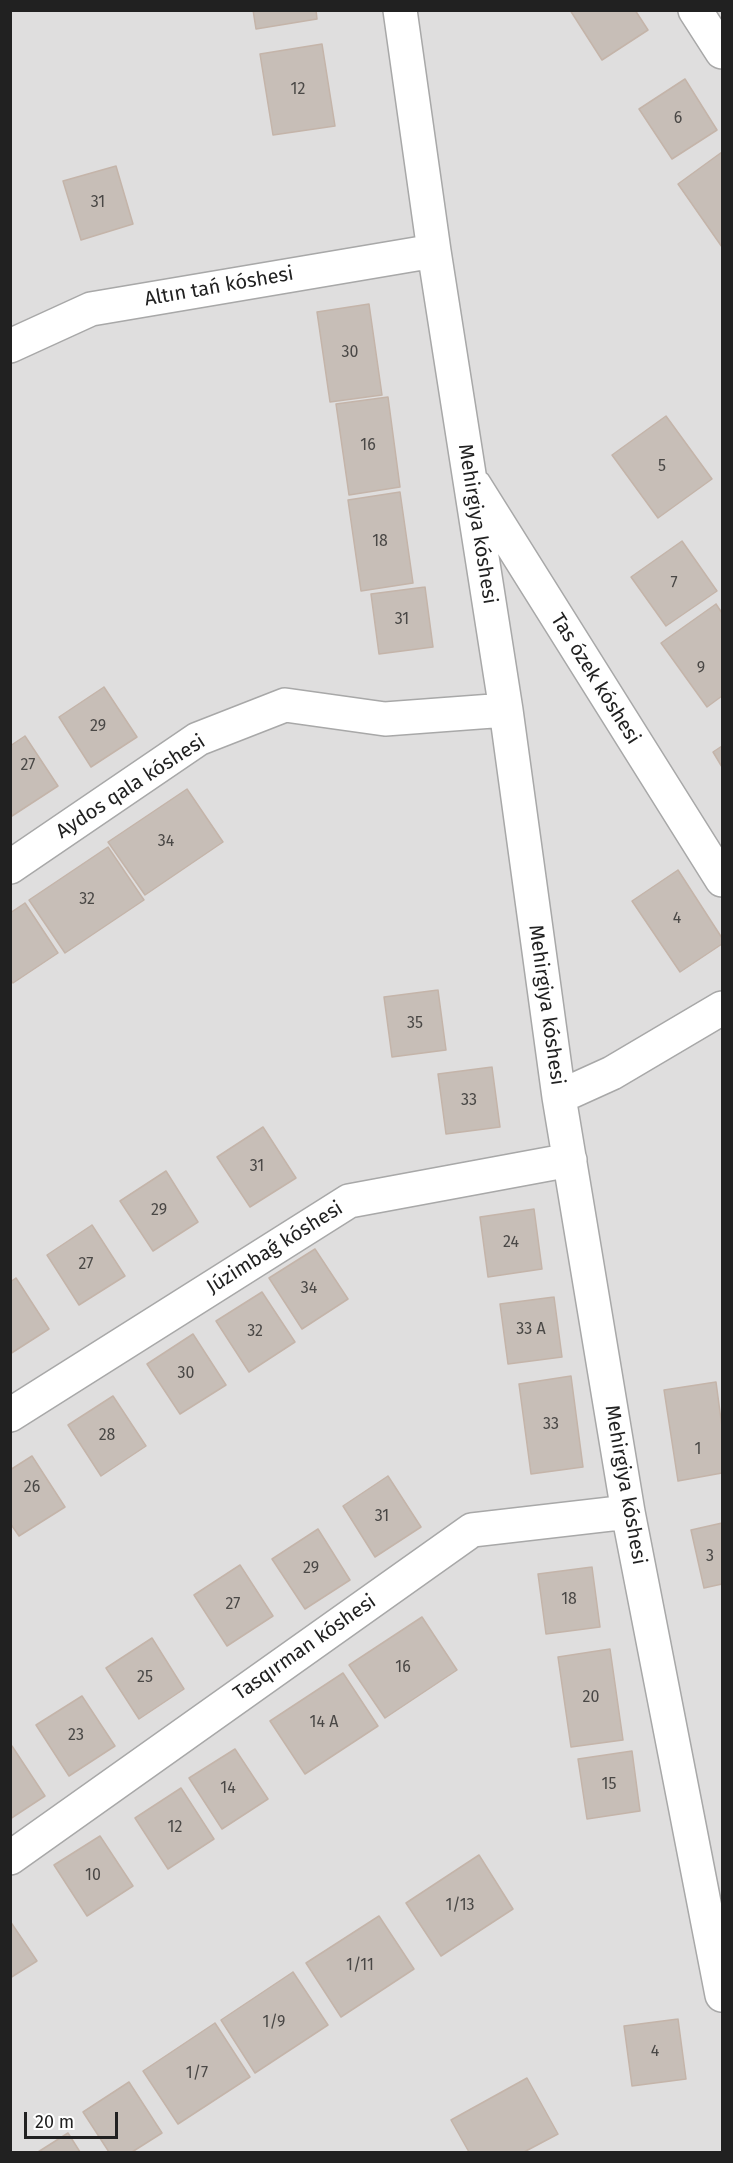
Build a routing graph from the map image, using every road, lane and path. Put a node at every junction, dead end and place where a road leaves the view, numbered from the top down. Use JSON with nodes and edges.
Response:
{"nodes":[{"id":1,"x":400,"y":10,"type":"edge"},
{"id":2,"x":695,"y":10,"type":"edge"},
{"id":3,"x":723,"y":52,"type":"edge"},
{"id":4,"x":434,"y":250,"type":"junction"},
{"id":5,"x":10,"y":346,"type":"edge"},
{"id":6,"x":469,"y":477,"type":"junction"},
{"id":7,"x":506,"y":711,"type":"junction"},
{"id":8,"x":10,"y":867,"type":"edge"},
{"id":9,"x":723,"y":880,"type":"edge"},
{"id":10,"x":723,"y":1008,"type":"edge"},
{"id":11,"x":559,"y":1097,"type":"junction"},
{"id":12,"x":570,"y":1160,"type":"junction"},
{"id":13,"x":10,"y":1415,"type":"edge"},
{"id":14,"x":628,"y":1512,"type":"junction"},
{"id":15,"x":10,"y":1858,"type":"edge"},
{"id":16,"x":723,"y":1995,"type":"edge"}],
"edges":[{"from":1,"to":4,"type":"street","name":"Mehirgiya kóshesi"},
{"from":2,"to":3,"type":"street"},
{"from":4,"to":5,"type":"street","name":"Altın tań kóshesi"},
{"from":4,"to":6,"type":"street","name":"Mehirgiya kóshesi"},
{"from":6,"to":7,"type":"street","name":"Mehirgiya kóshesi"},
{"from":6,"to":9,"type":"street","name":"Tas ózek kóshesi"},
{"from":7,"to":8,"type":"street","name":"Aydos qala kóshesi"},
{"from":7,"to":11,"type":"street","name":"Mehirgiya kóshesi"},
{"from":10,"to":11,"type":"street"},
{"from":11,"to":12,"type":"street","name":"Mehirgiya kóshesi"},
{"from":12,"to":13,"type":"street","name":"Júzimbaǵ kóshesi"},
{"from":12,"to":14,"type":"street","name":"Mehirgiya kóshesi"},
{"from":14,"to":15,"type":"street","name":"Tasqırman kóshesi"},
{"from":14,"to":16,"type":"street","name":"Mehirgiya kóshesi"}]}
